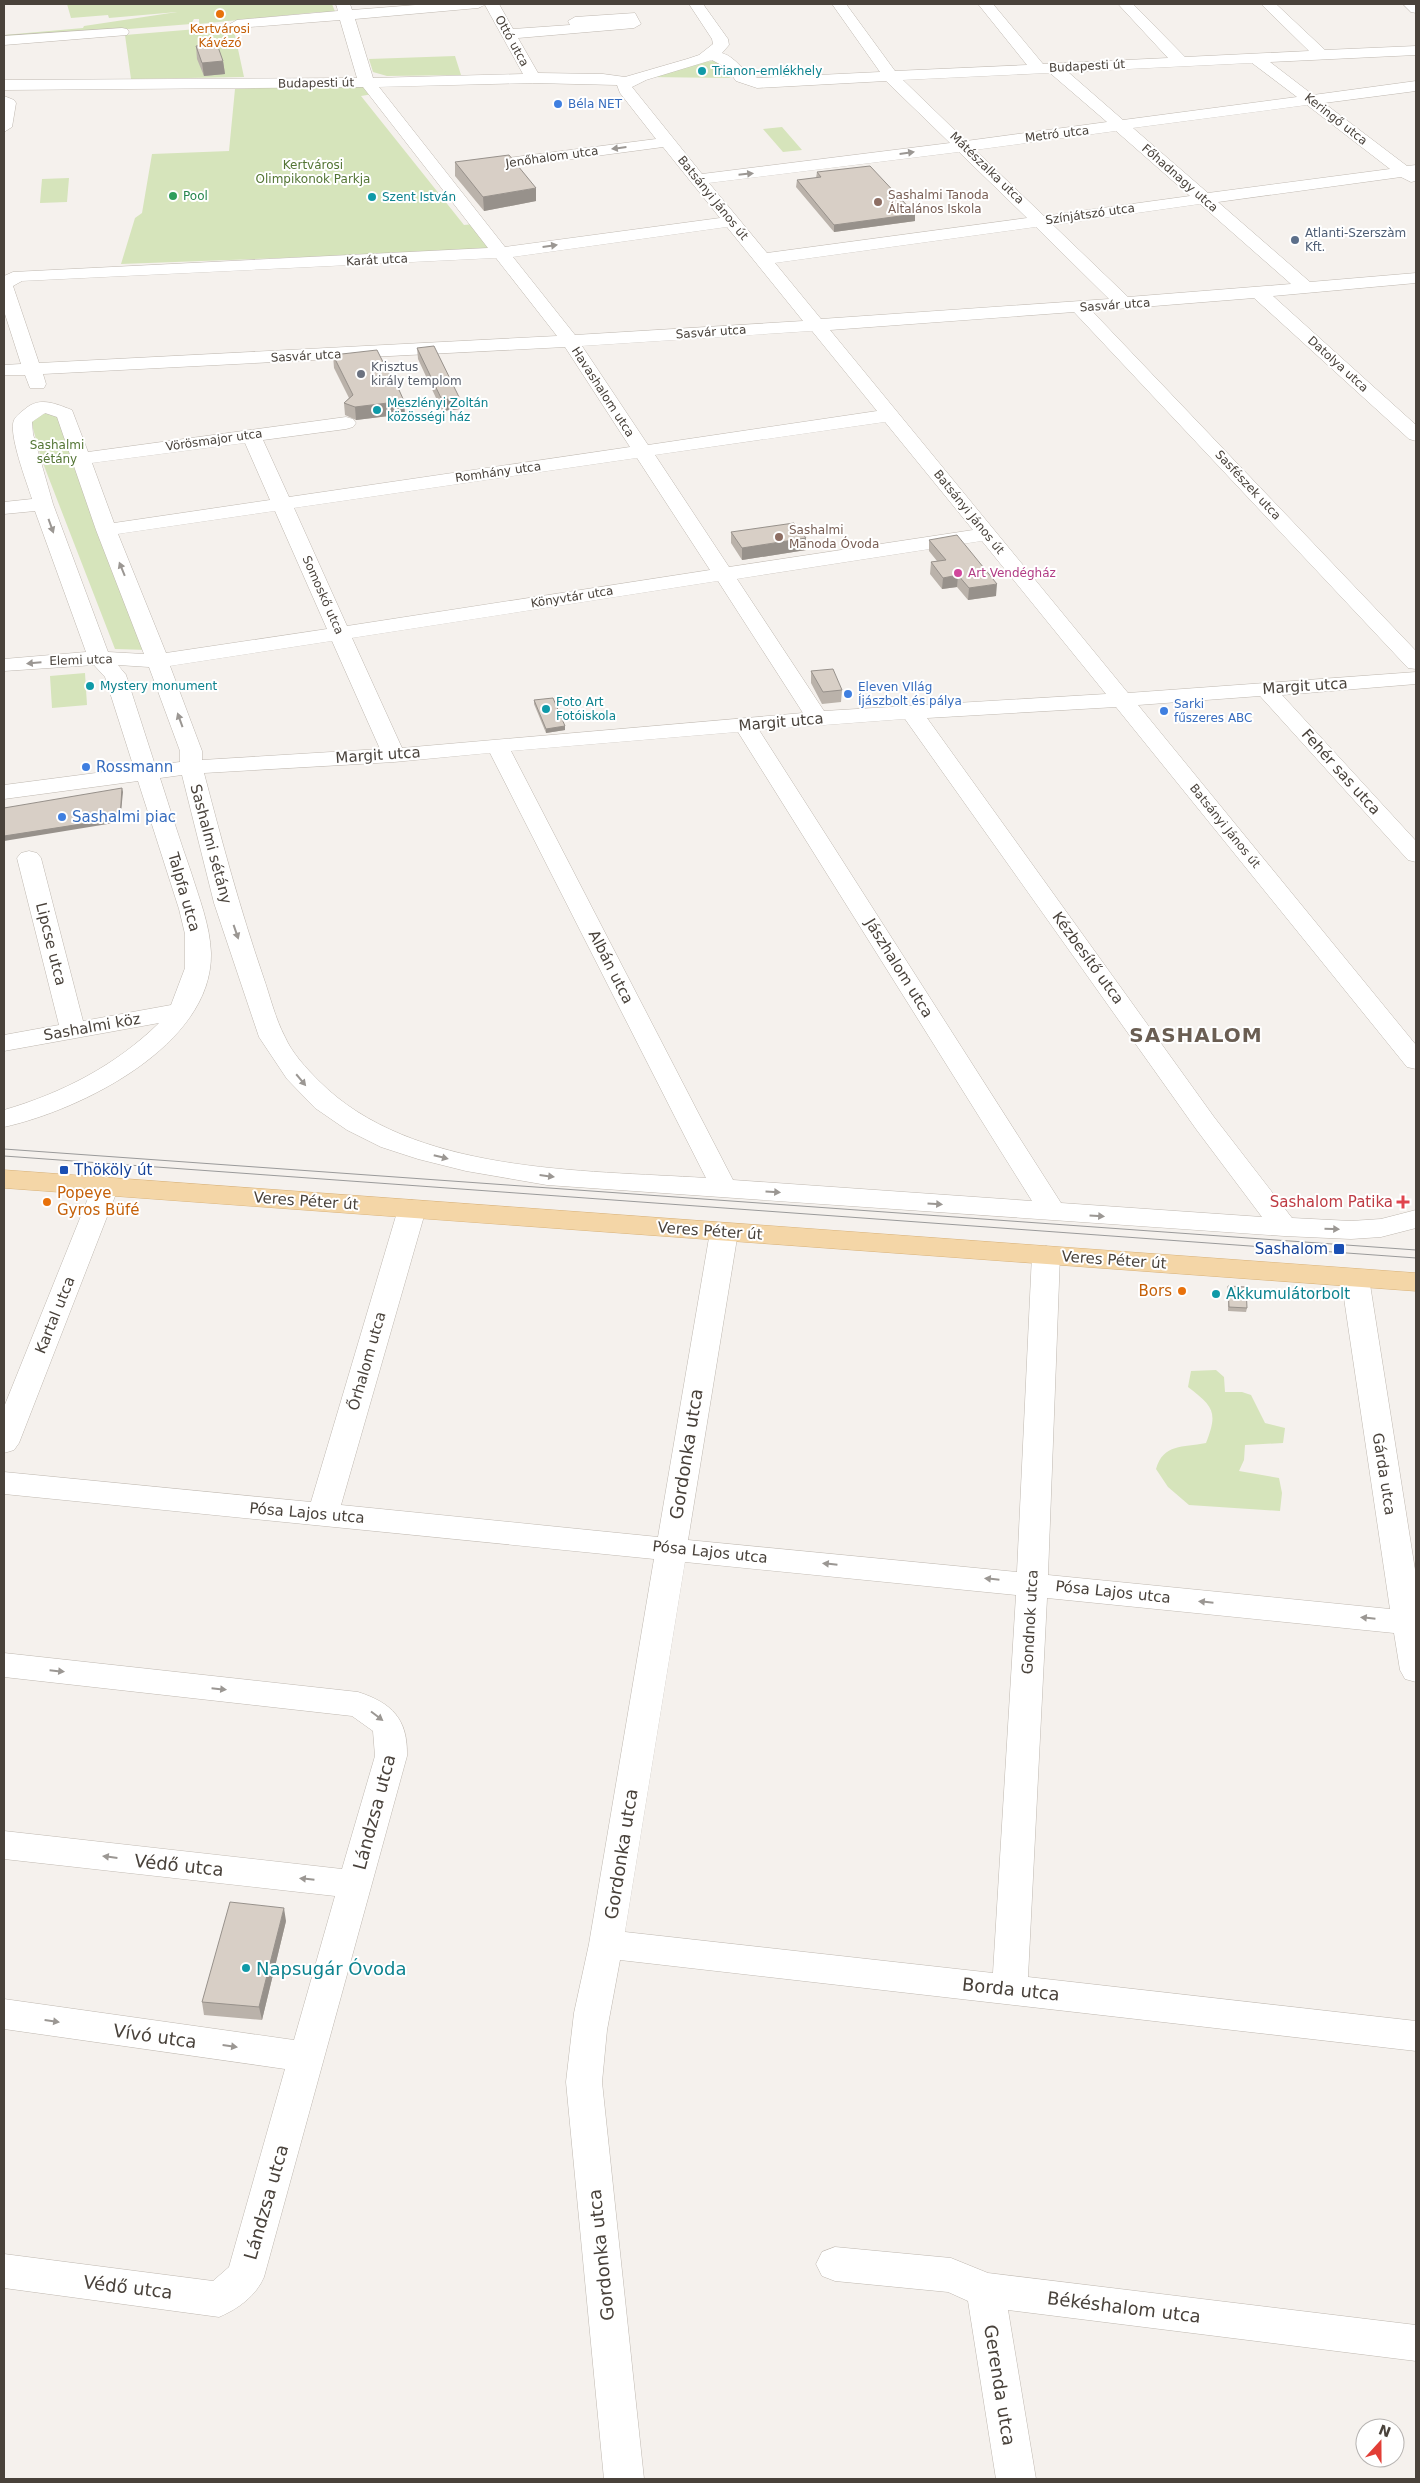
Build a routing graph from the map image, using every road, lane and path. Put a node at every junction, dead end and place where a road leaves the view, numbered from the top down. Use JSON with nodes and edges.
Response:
{"nodes":[{"id":1,"x":478,"y":4,"type":"edge"},
{"id":2,"x":492,"y":4,"type":"edge"},
{"id":3,"x":696,"y":4,"type":"edge"},
{"id":4,"x":839,"y":4,"type":"edge"},
{"id":5,"x":985,"y":4,"type":"edge"},
{"id":6,"x":1125,"y":4,"type":"edge"},
{"id":7,"x":1268,"y":4,"type":"edge"},
{"id":8,"x":1410,"y":4,"type":"edge"},
{"id":9,"x":345,"y":9,"type":"edge"},
{"id":10,"x":1416,"y":9,"type":"edge"},
{"id":11,"x":237,"y":24,"type":"dead end"},
{"id":12,"x":579,"y":28,"type":"dead end"},
{"id":13,"x":122,"y":32,"type":"dead end"},
{"id":14,"x":508,"y":34,"type":"junction"},
{"id":15,"x":4,"y":42,"type":"edge"},
{"id":16,"x":1409,"y":51,"type":"edge"},
{"id":17,"x":710,"y":55,"type":"junction"},
{"id":18,"x":1322,"y":55,"type":"junction"},
{"id":19,"x":1255,"y":58,"type":"junction"},
{"id":20,"x":1181,"y":62,"type":"junction"},
{"id":21,"x":1416,"y":62,"type":"edge"},
{"id":22,"x":1046,"y":68,"type":"junction"},
{"id":23,"x":890,"y":76,"type":"junction"},
{"id":24,"x":532,"y":78,"type":"junction"},
{"id":25,"x":366,"y":81,"type":"junction"},
{"id":26,"x":630,"y":81,"type":"junction"},
{"id":27,"x":4,"y":85,"type":"edge"},
{"id":28,"x":1416,"y":86,"type":"edge"},
{"id":29,"x":1311,"y":100,"type":"junction"},
{"id":30,"x":4,"y":101,"type":"edge"},
{"id":31,"x":1120,"y":126,"type":"junction"},
{"id":32,"x":4,"y":127,"type":"edge"},
{"id":33,"x":668,"y":142,"type":"junction"},
{"id":34,"x":964,"y":145,"type":"junction"},
{"id":35,"x":436,"y":172,"type":"junction"},
{"id":36,"x":1412,"y":174,"type":"edge"},
{"id":37,"x":698,"y":179,"type":"junction"},
{"id":38,"x":1204,"y":199,"type":"junction"},
{"id":39,"x":732,"y":221,"type":"junction"},
{"id":40,"x":1041,"y":221,"type":"junction"},
{"id":41,"x":502,"y":253,"type":"junction"},
{"id":42,"x":763,"y":259,"type":"junction"},
{"id":43,"x":1416,"y":278,"type":"edge"},
{"id":44,"x":1306,"y":288,"type":"junction"},
{"id":45,"x":1259,"y":292,"type":"junction"},
{"id":46,"x":1126,"y":304,"type":"junction"},
{"id":47,"x":1080,"y":308,"type":"junction"},
{"id":48,"x":818,"y":326,"type":"junction"},
{"id":49,"x":570,"y":341,"type":"junction"},
{"id":50,"x":31,"y":369,"type":"junction"},
{"id":51,"x":4,"y":370,"type":"edge"},
{"id":52,"x":45,"y":406,"type":"junction"},
{"id":53,"x":891,"y":415,"type":"junction"},
{"id":54,"x":346,"y":423,"type":"dead end"},
{"id":55,"x":251,"y":435,"type":"junction"},
{"id":56,"x":1416,"y":435,"type":"edge"},
{"id":57,"x":643,"y":452,"type":"junction"},
{"id":58,"x":82,"y":458,"type":"junction"},
{"id":59,"x":282,"y":503,"type":"junction"},
{"id":60,"x":43,"y":504,"type":"junction"},
{"id":61,"x":4,"y":508,"type":"edge"},
{"id":62,"x":106,"y":530,"type":"junction"},
{"id":63,"x":987,"y":534,"type":"junction"},
{"id":64,"x":724,"y":574,"type":"junction"},
{"id":65,"x":339,"y":632,"type":"junction"},
{"id":66,"x":99,"y":658,"type":"junction"},
{"id":67,"x":158,"y":661,"type":"junction"},
{"id":68,"x":1416,"y":664,"type":"edge"},
{"id":69,"x":4,"y":665,"type":"edge"},
{"id":70,"x":1416,"y":678,"type":"edge"},
{"id":71,"x":1265,"y":689,"type":"junction"},
{"id":72,"x":1122,"y":700,"type":"junction"},
{"id":73,"x":911,"y":712,"type":"junction"},
{"id":74,"x":818,"y":718,"type":"junction"},
{"id":75,"x":745,"y":725,"type":"junction"},
{"id":76,"x":497,"y":746,"type":"junction"},
{"id":77,"x":394,"y":755,"type":"junction"},
{"id":78,"x":190,"y":767,"type":"junction"},
{"id":79,"x":147,"y":773,"type":"junction"},
{"id":80,"x":55,"y":786,"type":"junction"},
{"id":81,"x":4,"y":792,"type":"edge"},
{"id":82,"x":4,"y":796,"type":"edge"},
{"id":83,"x":1416,"y":855,"type":"edge"},
{"id":84,"x":29,"y":858,"type":"dead end"},
{"id":85,"x":226,"y":903,"type":"junction"},
{"id":86,"x":191,"y":909,"type":"junction"},
{"id":87,"x":180,"y":1012,"type":"junction"},
{"id":88,"x":72,"y":1031,"type":"junction"},
{"id":89,"x":4,"y":1043,"type":"edge"},
{"id":90,"x":1416,"y":1061,"type":"edge"},
{"id":91,"x":4,"y":1119,"type":"edge"},
{"id":92,"x":4,"y":1179,"type":"edge"},
{"id":93,"x":106,"y":1186,"type":"junction"},
{"id":94,"x":724,"y":1188,"type":"junction"},
{"id":95,"x":412,"y":1209,"type":"junction"},
{"id":96,"x":1053,"y":1212,"type":"junction"},
{"id":97,"x":1416,"y":1218,"type":"edge"},
{"id":98,"x":1284,"y":1227,"type":"junction"},
{"id":99,"x":724,"y":1232,"type":"junction"},
{"id":100,"x":1046,"y":1255,"type":"junction"},
{"id":101,"x":1355,"y":1278,"type":"junction"},
{"id":102,"x":1416,"y":1282,"type":"edge"},
{"id":103,"x":4,"y":1443,"type":"edge"},
{"id":104,"x":4,"y":1483,"type":"edge"},
{"id":105,"x":323,"y":1514,"type":"junction"},
{"id":106,"x":670,"y":1548,"type":"junction"},
{"id":107,"x":1032,"y":1583,"type":"junction"},
{"id":108,"x":1412,"y":1623,"type":"edge"},
{"id":109,"x":5,"y":1669,"type":"edge"},
{"id":110,"x":1416,"y":1670,"type":"edge"},
{"id":111,"x":4,"y":1845,"type":"edge"},
{"id":112,"x":355,"y":1884,"type":"junction"},
{"id":113,"x":606,"y":1944,"type":"junction"},
{"id":114,"x":1010,"y":1988,"type":"junction"},
{"id":115,"x":4,"y":2014,"type":"edge"},
{"id":116,"x":1416,"y":2036,"type":"edge"},
{"id":117,"x":307,"y":2057,"type":"junction"},
{"id":118,"x":835,"y":2264,"type":"dead end"},
{"id":119,"x":4,"y":2271,"type":"edge"},
{"id":120,"x":245,"y":2277,"type":"joint"},
{"id":121,"x":984,"y":2290,"type":"junction"},
{"id":122,"x":1416,"y":2343,"type":"edge"},
{"id":123,"x":624,"y":2479,"type":"edge"},
{"id":124,"x":1016,"y":2479,"type":"edge"}],
"edges":[{"from":1,"to":9,"type":"street"},
{"from":2,"to":14,"type":"street","name":"Ottó utca"},
{"from":3,"to":17,"type":"street"},
{"from":4,"to":23,"type":"street","name":"Mátészalka utca"},
{"from":5,"to":22,"type":"street","name":"Főhadnagy utca"},
{"from":6,"to":20,"type":"street"},
{"from":7,"to":18,"type":"street"},
{"from":8,"to":10,"type":"street"},
{"from":9,"to":11,"type":"street"},
{"from":9,"to":25,"type":"street"},
{"from":12,"to":14,"type":"street"},
{"from":13,"to":15,"type":"street"},
{"from":14,"to":24,"type":"street","name":"Ottó utca"},
{"from":16,"to":18,"type":"street","name":"Budapesti út"},
{"from":16,"to":21,"type":"street"},
{"from":17,"to":23,"type":"street","name":"Budapesti út"},
{"from":17,"to":26,"type":"street"},
{"from":18,"to":19,"type":"street","name":"Budapesti út"},
{"from":19,"to":20,"type":"street","name":"Budapesti út"},
{"from":19,"to":29,"type":"street","name":"Keringő utca"},
{"from":20,"to":22,"type":"street","name":"Budapesti út"},
{"from":22,"to":23,"type":"street","name":"Budapesti út"},
{"from":22,"to":31,"type":"street","name":"Főhadnagy utca"},
{"from":23,"to":34,"type":"street","name":"Mátészalka utca"},
{"from":24,"to":25,"type":"street","name":"Budapesti út"},
{"from":24,"to":26,"type":"street","name":"Budapesti út"},
{"from":25,"to":27,"type":"street","name":"Budapesti út"},
{"from":25,"to":35,"type":"street","name":"Havashalom utca"},
{"from":26,"to":33,"type":"street","name":"Batsányi János út"},
{"from":28,"to":29,"type":"street","name":"Metró utca"},
{"from":29,"to":31,"type":"street","name":"Metró utca"},
{"from":29,"to":36,"type":"street","name":"Keringő utca"},
{"from":30,"to":32,"type":"street"},
{"from":31,"to":34,"type":"street","name":"Metró utca"},
{"from":31,"to":38,"type":"street","name":"Főhadnagy utca"},
{"from":33,"to":35,"type":"street","name":"Jenőhalom utca","one_way":true},
{"from":33,"to":37,"type":"street","name":"Batsányi János út"},
{"from":37,"to":34,"type":"street","name":"Metró utca","one_way":true},
{"from":34,"to":40,"type":"street","name":"Mátészalka utca"},
{"from":35,"to":41,"type":"street","name":"Havashalom utca"},
{"from":36,"to":38,"type":"street","name":"Színjátszó utca"},
{"from":37,"to":39,"type":"street","name":"Batsányi János út"},
{"from":38,"to":40,"type":"street","name":"Színjátszó utca"},
{"from":38,"to":44,"type":"street","name":"Főhadnagy utca"},
{"from":41,"to":39,"type":"street","name":"Karát utca","one_way":true},
{"from":39,"to":42,"type":"street","name":"Batsányi János út"},
{"from":40,"to":42,"type":"street","name":"Színjátszó utca"},
{"from":40,"to":46,"type":"street","name":"Mátészalka utca"},
{"from":41,"to":49,"type":"street","name":"Havashalom utca"},
{"from":41,"to":50,"type":"street","name":"Karát utca"},
{"from":42,"to":48,"type":"street","name":"Batsányi János út"},
{"from":43,"to":44,"type":"street","name":"Sasvár utca"},
{"from":44,"to":45,"type":"street","name":"Sasvár utca"},
{"from":45,"to":46,"type":"street","name":"Sasvár utca"},
{"from":45,"to":56,"type":"street","name":"Datolya utca"},
{"from":46,"to":47,"type":"street","name":"Sasvár utca"},
{"from":47,"to":48,"type":"street","name":"Sasvár utca"},
{"from":47,"to":68,"type":"street","name":"Sasfészek utca"},
{"from":48,"to":49,"type":"street","name":"Sasvár utca"},
{"from":48,"to":53,"type":"street","name":"Batsányi János út"},
{"from":49,"to":50,"type":"street","name":"Sasvár utca"},
{"from":49,"to":57,"type":"street","name":"Havashalom utca"},
{"from":50,"to":51,"type":"street","name":"Sasvár utca"},
{"from":50,"to":52,"type":"street"},
{"from":52,"to":58,"type":"street","name":"Sashalmi sétány"},
{"from":52,"to":60,"type":"street"},
{"from":53,"to":57,"type":"street","name":"Romhány utca"},
{"from":53,"to":63,"type":"street","name":"Batsányi János út"},
{"from":54,"to":55,"type":"street","name":"Vörösmajor utca"},
{"from":55,"to":58,"type":"street","name":"Vörösmajor utca"},
{"from":55,"to":59,"type":"street","name":"Somoskő utca"},
{"from":57,"to":59,"type":"street","name":"Romhány utca"},
{"from":57,"to":64,"type":"street","name":"Havashalom utca"},
{"from":58,"to":62,"type":"street","name":"Sashalmi sétány"},
{"from":59,"to":62,"type":"street","name":"Romhány utca"},
{"from":59,"to":65,"type":"street","name":"Somoskő utca"},
{"from":60,"to":61,"type":"street"},
{"from":60,"to":66,"type":"street","one_way":true},
{"from":67,"to":62,"type":"street","name":"Sashalmi sétány","one_way":true},
{"from":63,"to":64,"type":"street","name":"Könyvtár utca"},
{"from":63,"to":72,"type":"street","name":"Batsányi János út"},
{"from":64,"to":65,"type":"street","name":"Könyvtár utca"},
{"from":64,"to":74,"type":"street","name":"Havashalom utca"},
{"from":65,"to":67,"type":"street","name":"Könyvtár utca"},
{"from":65,"to":77,"type":"street","name":"Somoskő utca"},
{"from":66,"to":67,"type":"street","name":"Elemi utca"},
{"from":66,"to":69,"type":"street","name":"Elemi utca","one_way":true},
{"from":66,"to":79,"type":"street"},
{"from":78,"to":67,"type":"street","name":"Sashalmi sétány","one_way":true},
{"from":70,"to":71,"type":"street","name":"Margit utca"},
{"from":71,"to":72,"type":"street","name":"Margit utca"},
{"from":71,"to":83,"type":"street","name":"Fehér sas utca"},
{"from":72,"to":73,"type":"street","name":"Margit utca"},
{"from":72,"to":90,"type":"street","name":"Batsányi János út"},
{"from":73,"to":74,"type":"street","name":"Margit utca"},
{"from":73,"to":98,"type":"street","name":"Kézbesítő utca"},
{"from":74,"to":75,"type":"street","name":"Margit utca"},
{"from":75,"to":76,"type":"street","name":"Margit utca"},
{"from":75,"to":96,"type":"street","name":"Jászhalom utca"},
{"from":76,"to":77,"type":"street","name":"Margit utca"},
{"from":76,"to":94,"type":"street","name":"Albán utca"},
{"from":77,"to":78,"type":"street","name":"Margit utca"},
{"from":78,"to":79,"type":"street","name":"Margit utca"},
{"from":78,"to":85,"type":"street","name":"Sashalmi sétány"},
{"from":79,"to":80,"type":"street","name":"Margit utca"},
{"from":79,"to":86,"type":"street","name":"Talpfa utca"},
{"from":80,"to":81,"type":"street"},
{"from":80,"to":82,"type":"street"},
{"from":84,"to":88,"type":"street","name":"Lipcse utca"},
{"from":85,"to":86,"type":"street"},
{"from":85,"to":94,"type":"street","name":"Sashalmi sétány","one_way":true},
{"from":86,"to":87,"type":"street","name":"Talpfa utca"},
{"from":87,"to":88,"type":"street","name":"Sashalmi köz"},
{"from":87,"to":91,"type":"street","name":"Talpfa utca"},
{"from":88,"to":89,"type":"street","name":"Sashalmi köz"},
{"from":92,"to":93,"type":"main road","name":"Veres Péter út"},
{"from":93,"to":95,"type":"main road","name":"Veres Péter út"},
{"from":93,"to":103,"type":"street","name":"Kartal utca"},
{"from":94,"to":96,"type":"street","one_way":true},
{"from":95,"to":99,"type":"main road","name":"Veres Péter út"},
{"from":95,"to":105,"type":"street","name":"Őrhalom utca"},
{"from":96,"to":98,"type":"street","one_way":true},
{"from":98,"to":97,"type":"street","one_way":true},
{"from":99,"to":100,"type":"main road","name":"Veres Péter út"},
{"from":99,"to":106,"type":"street","name":"Gordonka utca"},
{"from":100,"to":101,"type":"main road","name":"Veres Péter út"},
{"from":100,"to":107,"type":"street","name":"Gondnok utca"},
{"from":101,"to":102,"type":"main road","name":"Veres Péter út"},
{"from":101,"to":108,"type":"street","name":"Gárda utca"},
{"from":104,"to":105,"type":"street","name":"Pósa Lajos utca"},
{"from":105,"to":106,"type":"street","name":"Pósa Lajos utca"},
{"from":107,"to":106,"type":"street","name":"Pósa Lajos utca","one_way":true},
{"from":106,"to":113,"type":"street","name":"Gordonka utca"},
{"from":108,"to":107,"type":"street","name":"Pósa Lajos utca","one_way":true},
{"from":107,"to":114,"type":"street","name":"Gondnok utca"},
{"from":108,"to":110,"type":"street","name":"Gárda utca"},
{"from":109,"to":112,"type":"street","name":"Lándzsa utca","one_way":true},
{"from":112,"to":111,"type":"street","name":"Védő utca","one_way":true},
{"from":112,"to":117,"type":"street","name":"Lándzsa utca"},
{"from":113,"to":114,"type":"street","name":"Borda utca"},
{"from":113,"to":123,"type":"street","name":"Gordonka utca"},
{"from":114,"to":116,"type":"street","name":"Borda utca"},
{"from":115,"to":117,"type":"street","name":"Vívó utca","one_way":true},
{"from":117,"to":120,"type":"street","name":"Lándzsa utca"},
{"from":118,"to":121,"type":"street","name":"Békéshalom utca"},
{"from":119,"to":120,"type":"street","name":"Védő utca"},
{"from":121,"to":122,"type":"street","name":"Békéshalom utca"},
{"from":121,"to":124,"type":"street","name":"Gerenda utca"}]}
